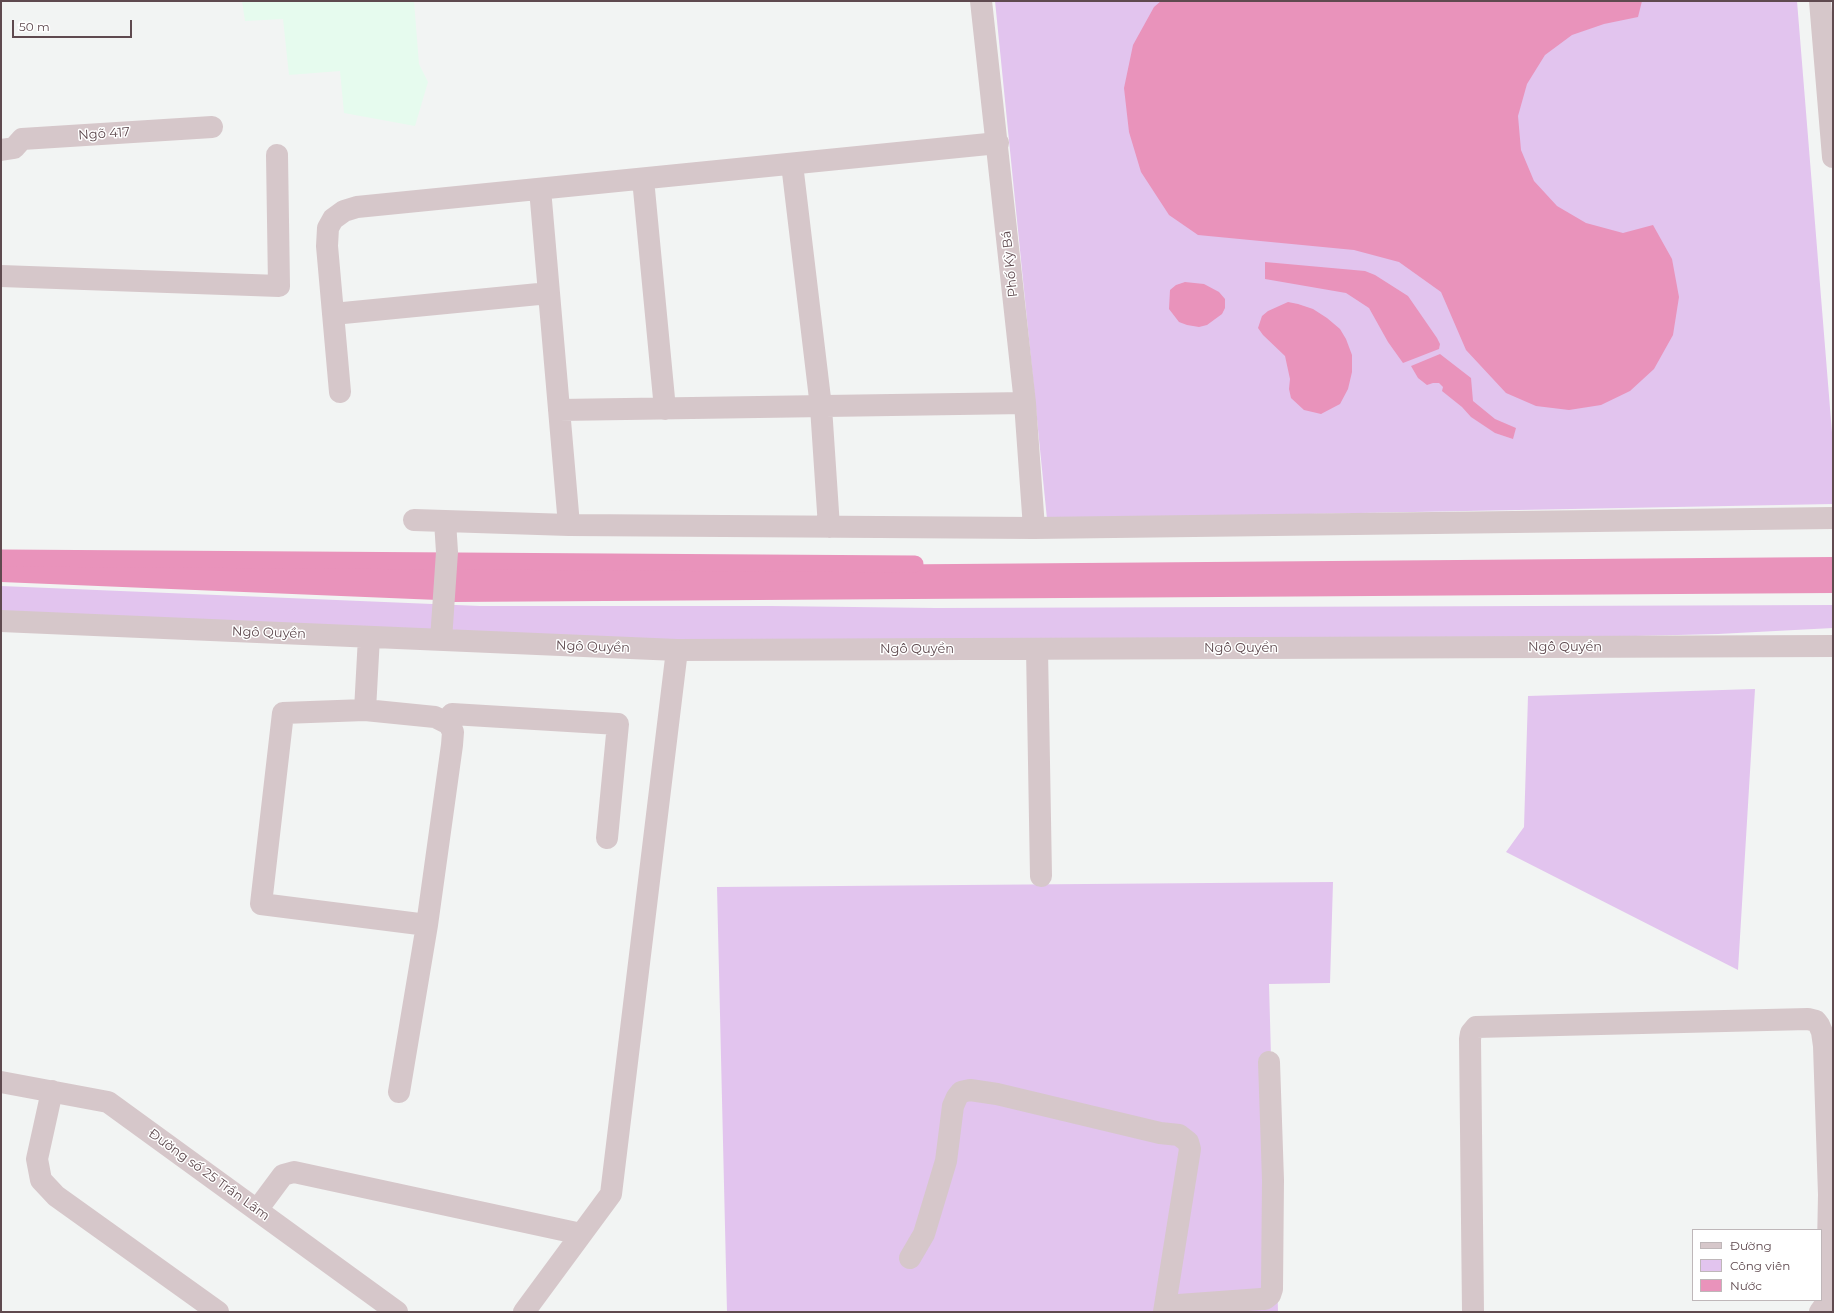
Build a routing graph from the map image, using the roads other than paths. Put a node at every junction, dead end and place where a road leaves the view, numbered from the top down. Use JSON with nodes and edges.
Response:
{"nodes":[{"id":1,"x":981,"y":1,"type":"edge"},
{"id":2,"x":1820,"y":1,"type":"edge"},
{"id":3,"x":212,"y":127,"type":"dead end"},
{"id":4,"x":998,"y":143,"type":"junction"},
{"id":5,"x":1,"y":150,"type":"edge"},
{"id":6,"x":277,"y":155,"type":"dead end"},
{"id":7,"x":1833,"y":157,"type":"edge"},
{"id":8,"x":792,"y":164,"type":"junction"},
{"id":9,"x":643,"y":179,"type":"junction"},
{"id":10,"x":540,"y":189,"type":"junction"},
{"id":11,"x":1,"y":276,"type":"edge"},
{"id":12,"x":549,"y":294,"type":"junction"},
{"id":13,"x":333,"y":314,"type":"junction"},
{"id":14,"x":340,"y":392,"type":"dead end"},
{"id":15,"x":1025,"y":403,"type":"junction"},
{"id":16,"x":821,"y":407,"type":"junction"},
{"id":17,"x":665,"y":409,"type":"junction"},
{"id":18,"x":559,"y":410,"type":"junction"},
{"id":19,"x":1833,"y":518,"type":"edge"},
{"id":20,"x":414,"y":520,"type":"dead end"},
{"id":21,"x":445,"y":521,"type":"junction"},
{"id":22,"x":569,"y":525,"type":"junction"},
{"id":23,"x":829,"y":527,"type":"junction"},
{"id":24,"x":1034,"y":528,"type":"junction"},
{"id":25,"x":1,"y":621,"type":"edge"},
{"id":26,"x":370,"y":637,"type":"junction"},
{"id":27,"x":441,"y":640,"type":"junction"},
{"id":28,"x":1833,"y":646,"type":"edge"},
{"id":29,"x":1037,"y":649,"type":"junction"},
{"id":30,"x":677,"y":650,"type":"junction"},
{"id":31,"x":365,"y":710,"type":"junction"},
{"id":32,"x":449,"y":724,"type":"junction"},
{"id":33,"x":607,"y":838,"type":"dead end"},
{"id":34,"x":1041,"y":876,"type":"dead end"},
{"id":35,"x":427,"y":925,"type":"junction"},
{"id":36,"x":1269,"y":1062,"type":"dead end"},
{"id":37,"x":1,"y":1082,"type":"edge"},
{"id":38,"x":52,"y":1091,"type":"junction"},
{"id":39,"x":399,"y":1092,"type":"dead end"},
{"id":40,"x":257,"y":1210,"type":"junction"},
{"id":41,"x":581,"y":1234,"type":"junction"},
{"id":42,"x":910,"y":1258,"type":"dead end"},
{"id":43,"x":1164,"y":1309,"type":"edge"},
{"id":44,"x":218,"y":1312,"type":"edge"},
{"id":45,"x":398,"y":1312,"type":"edge"},
{"id":46,"x":524,"y":1312,"type":"edge"},
{"id":47,"x":1473,"y":1312,"type":"edge"},
{"id":48,"x":1820,"y":1312,"type":"edge"}],
"edges":[{"from":1,"to":4,"type":"street","name":"Phố Kỳ Bá"},
{"from":2,"to":7,"type":"street"},
{"from":3,"to":5,"type":"street","name":"Ngõ 417"},
{"from":4,"to":8,"type":"street"},
{"from":4,"to":15,"type":"street","name":"Phố Kỳ Bá"},
{"from":6,"to":11,"type":"street"},
{"from":8,"to":9,"type":"street"},
{"from":8,"to":16,"type":"street"},
{"from":9,"to":10,"type":"street"},
{"from":9,"to":17,"type":"street"},
{"from":10,"to":12,"type":"street"},
{"from":10,"to":13,"type":"street"},
{"from":12,"to":13,"type":"street"},
{"from":12,"to":18,"type":"street"},
{"from":13,"to":14,"type":"street"},
{"from":15,"to":16,"type":"street"},
{"from":15,"to":24,"type":"street","name":"Phố Kỳ Bá"},
{"from":16,"to":17,"type":"street"},
{"from":16,"to":23,"type":"street"},
{"from":17,"to":18,"type":"street"},
{"from":18,"to":22,"type":"street"},
{"from":19,"to":24,"type":"street"},
{"from":20,"to":21,"type":"street"},
{"from":21,"to":22,"type":"street"},
{"from":21,"to":27,"type":"street"},
{"from":22,"to":23,"type":"street"},
{"from":23,"to":24,"type":"street"},
{"from":25,"to":26,"type":"street","name":"Ngô Quyền"},
{"from":26,"to":27,"type":"street","name":"Ngô Quyền"},
{"from":26,"to":31,"type":"street"},
{"from":27,"to":30,"type":"street","name":"Ngô Quyền"},
{"from":28,"to":29,"type":"street","name":"Ngô Quyền"},
{"from":29,"to":30,"type":"street","name":"Ngô Quyền"},
{"from":29,"to":34,"type":"street"},
{"from":30,"to":41,"type":"street"},
{"from":31,"to":32,"type":"street"},
{"from":31,"to":35,"type":"street"},
{"from":32,"to":33,"type":"street"},
{"from":32,"to":35,"type":"street"},
{"from":35,"to":39,"type":"street"},
{"from":36,"to":43,"type":"street"},
{"from":37,"to":38,"type":"street","name":"Đường số 25 Trần Lãm"},
{"from":38,"to":40,"type":"street","name":"Đường số 25 Trần Lãm"},
{"from":38,"to":44,"type":"street"},
{"from":40,"to":41,"type":"street"},
{"from":40,"to":45,"type":"street","name":"Đường số 25 Trần Lãm"},
{"from":41,"to":46,"type":"street"},
{"from":42,"to":43,"type":"street"},
{"from":47,"to":48,"type":"street"}]}
